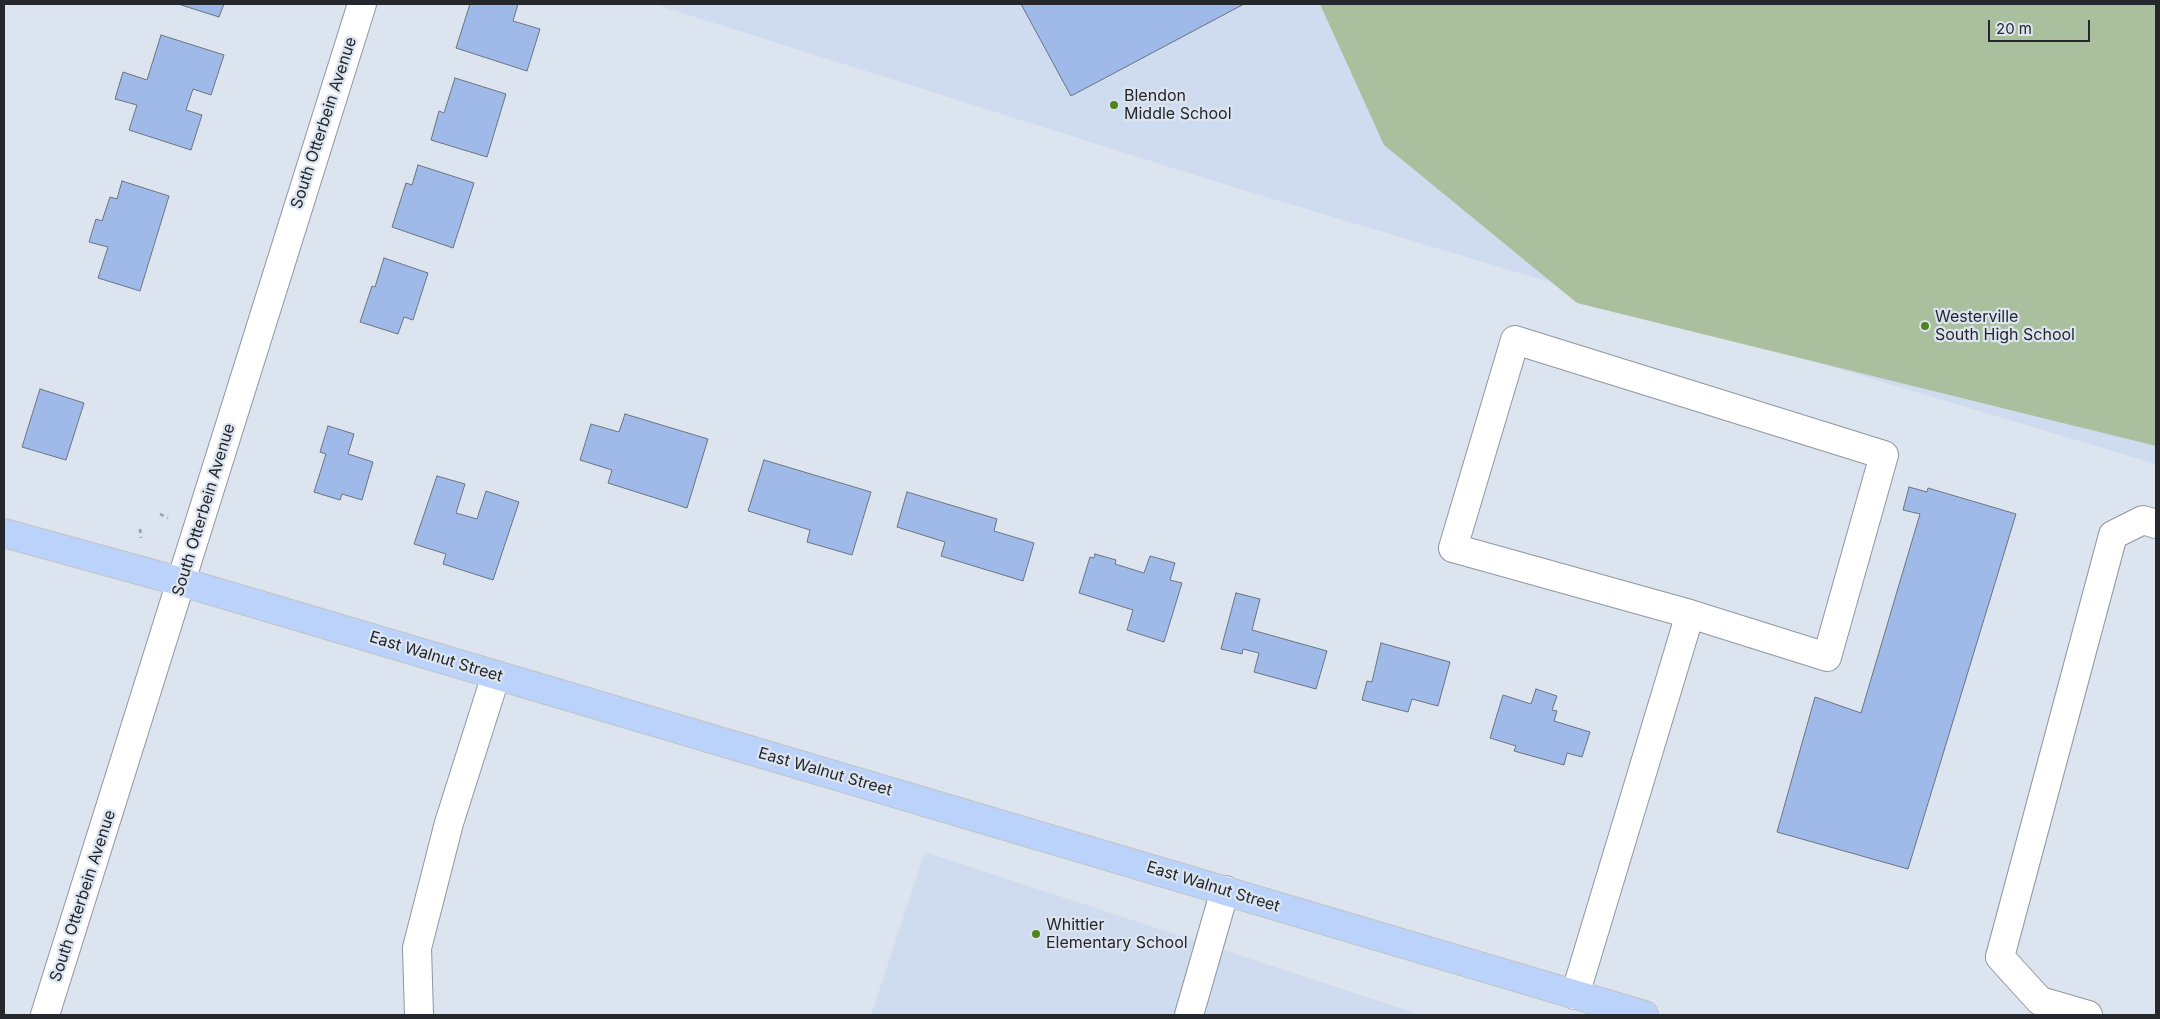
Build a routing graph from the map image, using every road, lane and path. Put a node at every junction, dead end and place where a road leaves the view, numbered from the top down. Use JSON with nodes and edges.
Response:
{"nodes":[{"id":1,"x":362,"y":4,"type":"edge"},
{"id":2,"x":160,"y":514,"type":"dead end"},
{"id":3,"x":170,"y":519,"type":"dead end"},
{"id":4,"x":2156,"y":524,"type":"edge"},
{"id":5,"x":140,"y":529,"type":"dead end"},
{"id":6,"x":4,"y":534,"type":"edge"},
{"id":7,"x":141,"y":538,"type":"dead end"},
{"id":8,"x":182,"y":582,"type":"junction"},
{"id":9,"x":1690,"y":614,"type":"junction"},
{"id":10,"x":496,"y":675,"type":"junction"},
{"id":11,"x":1225,"y":890,"type":"junction"},
{"id":12,"x":1575,"y":995,"type":"junction"},
{"id":13,"x":2038,"y":1008,"type":"edge"},
{"id":14,"x":46,"y":1015,"type":"edge"},
{"id":15,"x":419,"y":1015,"type":"edge"},
{"id":16,"x":1189,"y":1015,"type":"edge"},
{"id":17,"x":1644,"y":1015,"type":"edge"},
{"id":18,"x":2088,"y":1015,"type":"edge"}],
"edges":[{"from":1,"to":8,"type":"street","name":"South Otterbein Avenue"},
{"from":2,"to":3,"type":"path"},
{"from":4,"to":13,"type":"street"},
{"from":5,"to":7,"type":"path"},
{"from":6,"to":8,"type":"main road","name":"East Walnut Street"},
{"from":8,"to":10,"type":"main road","name":"East Walnut Street"},
{"from":8,"to":14,"type":"street","name":"South Otterbein Avenue"},
{"from":9,"to":9,"type":"street"},
{"from":9,"to":12,"type":"street"},
{"from":10,"to":11,"type":"main road","name":"East Walnut Street"},
{"from":10,"to":15,"type":"street"},
{"from":11,"to":12,"type":"main road","name":"East Walnut Street"},
{"from":11,"to":16,"type":"street"},
{"from":12,"to":17,"type":"main road","name":"East Walnut Street"},
{"from":13,"to":18,"type":"street"}]}
